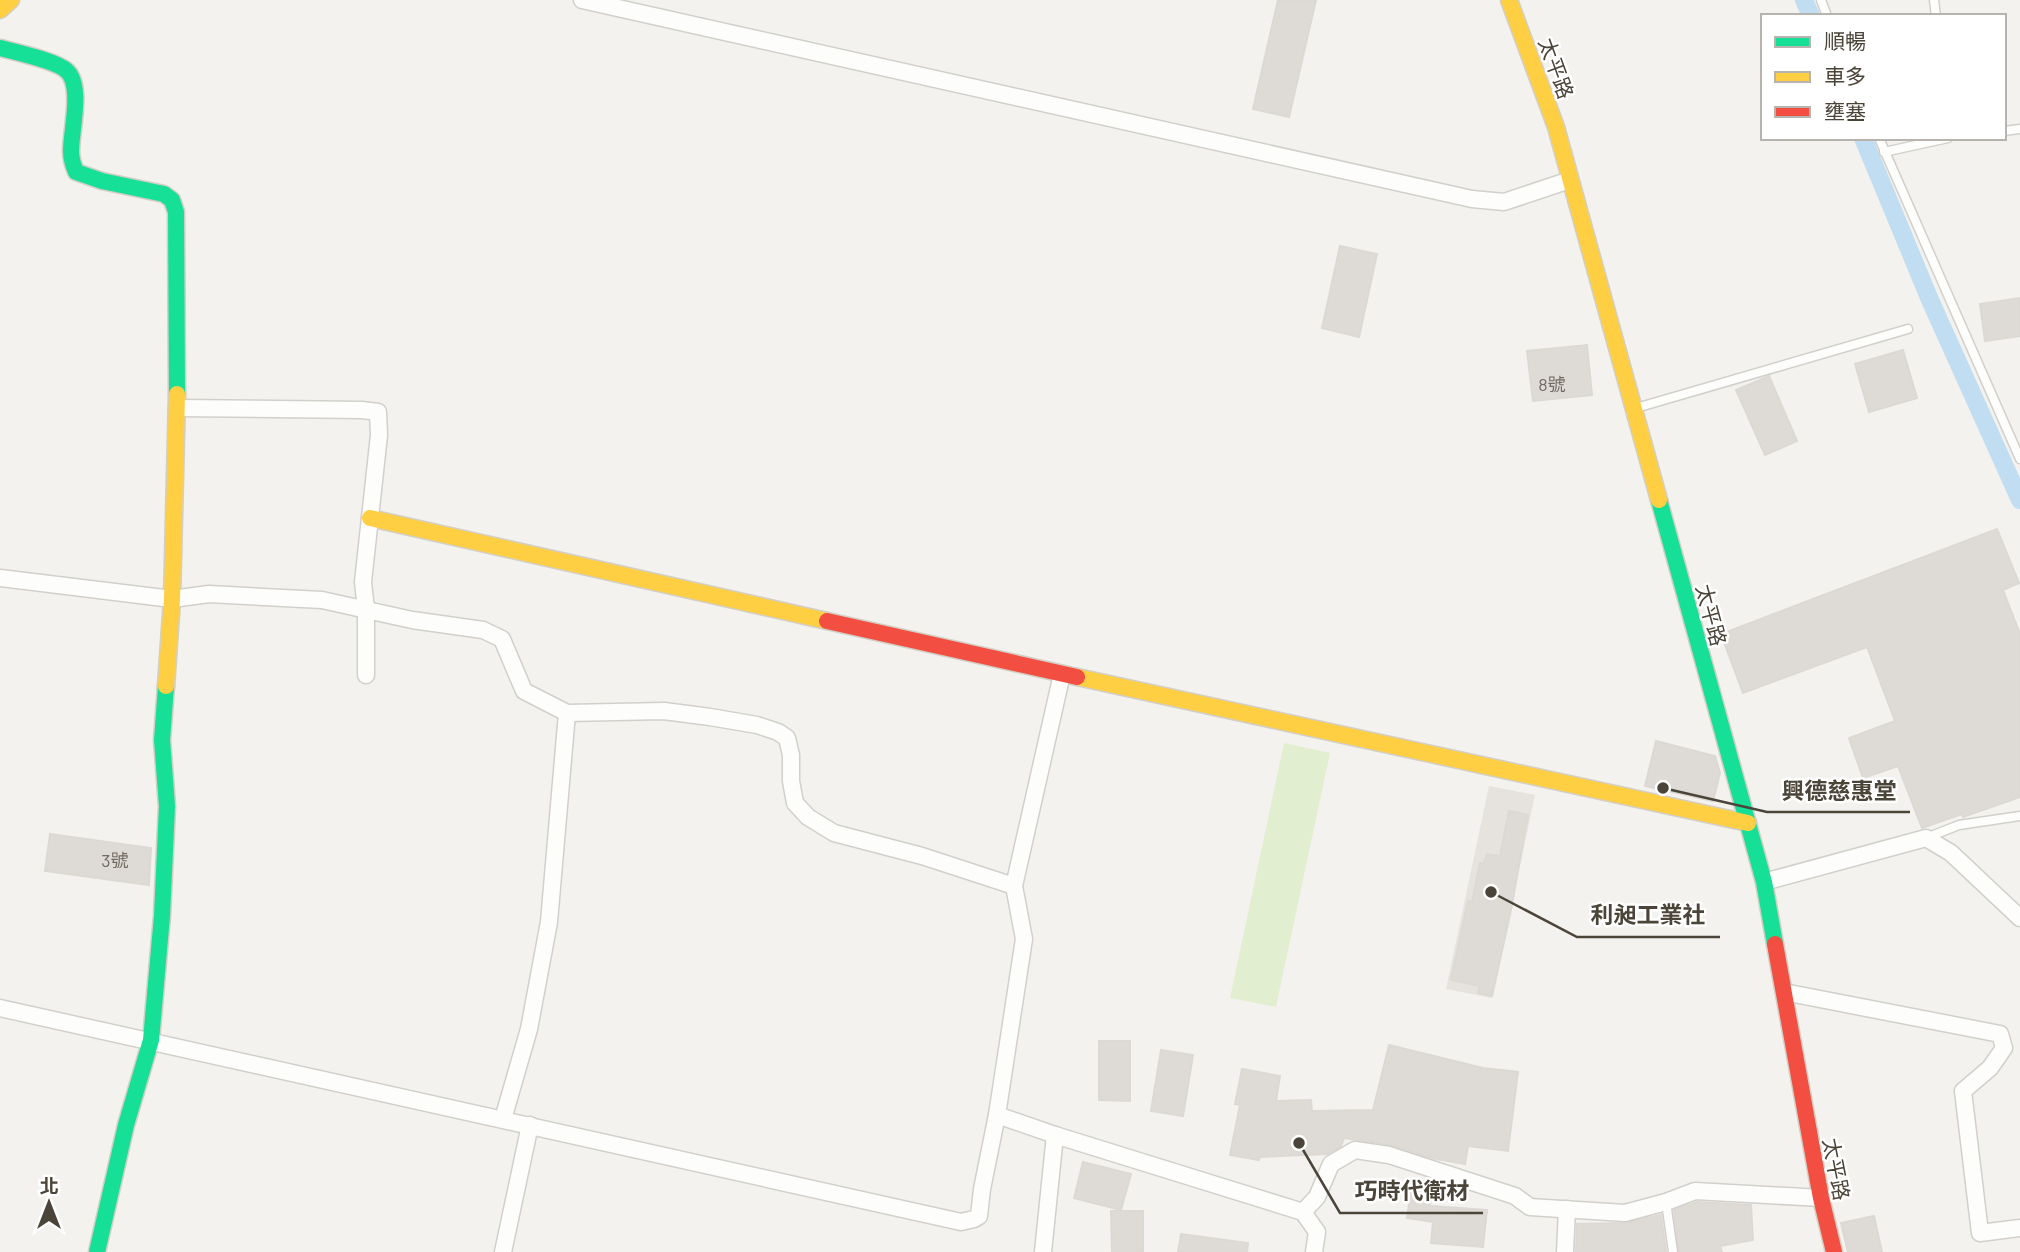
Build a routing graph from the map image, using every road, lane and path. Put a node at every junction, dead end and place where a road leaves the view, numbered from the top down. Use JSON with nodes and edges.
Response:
{"nodes":[{"id":1,"x":11,"y":0,"type":"edge"},
{"id":2,"x":582,"y":0,"type":"edge"},
{"id":3,"x":1509,"y":0,"type":"edge"},
{"id":4,"x":0,"y":10,"type":"edge"},
{"id":5,"x":0,"y":48,"type":"edge"},
{"id":6,"x":1880,"y":140,"type":"edge"},
{"id":7,"x":1939,"y":140,"type":"edge"},
{"id":8,"x":1884,"y":152,"type":"junction"},
{"id":9,"x":1570,"y":180,"type":"junction"},
{"id":10,"x":1908,"y":329,"type":"dead end"},
{"id":11,"x":177,"y":408,"type":"junction"},
{"id":12,"x":1634,"y":409,"type":"junction"},
{"id":13,"x":2020,"y":459,"type":"edge"},
{"id":14,"x":370,"y":518,"type":"junction"},
{"id":15,"x":0,"y":578,"type":"edge"},
{"id":16,"x":172,"y":598,"type":"junction"},
{"id":17,"x":366,"y":610,"type":"junction"},
{"id":18,"x":1062,"y":674,"type":"junction"},
{"id":19,"x":366,"y":675,"type":"dead end"},
{"id":20,"x":567,"y":713,"type":"junction"},
{"id":21,"x":2020,"y":816,"type":"edge"},
{"id":22,"x":1748,"y":823,"type":"junction"},
{"id":23,"x":1926,"y":838,"type":"junction"},
{"id":24,"x":1764,"y":882,"type":"junction"},
{"id":25,"x":1014,"y":886,"type":"junction"},
{"id":26,"x":2020,"y":918,"type":"edge"},
{"id":27,"x":1784,"y":992,"type":"junction"},
{"id":28,"x":0,"y":1008,"type":"edge"},
{"id":29,"x":150,"y":1040,"type":"junction"},
{"id":30,"x":997,"y":1115,"type":"junction"},
{"id":31,"x":503,"y":1119,"type":"junction"},
{"id":32,"x":529,"y":1125,"type":"junction"},
{"id":33,"x":1055,"y":1135,"type":"junction"},
{"id":34,"x":1821,"y":1198,"type":"junction"},
{"id":35,"x":1666,"y":1202,"type":"junction"},
{"id":36,"x":1567,"y":1209,"type":"junction"},
{"id":37,"x":1303,"y":1212,"type":"junction"},
{"id":38,"x":2020,"y":1228,"type":"edge"},
{"id":39,"x":97,"y":1252,"type":"edge"},
{"id":40,"x":503,"y":1252,"type":"edge"},
{"id":41,"x":1043,"y":1252,"type":"edge"},
{"id":42,"x":1314,"y":1252,"type":"edge"},
{"id":43,"x":1566,"y":1252,"type":"edge"},
{"id":44,"x":1672,"y":1252,"type":"edge"},
{"id":45,"x":1834,"y":1252,"type":"edge"}],
"edges":[{"from":1,"to":4,"type":"street"},
{"from":2,"to":9,"type":"street"},
{"from":3,"to":9,"type":"street","name":"太平路"},
{"from":5,"to":11,"type":"street"},
{"from":6,"to":8,"type":"lane"},
{"from":7,"to":8,"type":"lane"},
{"from":8,"to":13,"type":"lane"},
{"from":9,"to":12,"type":"street","name":"太平路"},
{"from":10,"to":12,"type":"lane"},
{"from":11,"to":14,"type":"street"},
{"from":11,"to":16,"type":"street"},
{"from":12,"to":22,"type":"street","name":"太平路"},
{"from":14,"to":17,"type":"street"},
{"from":14,"to":18,"type":"street"},
{"from":15,"to":16,"type":"street"},
{"from":16,"to":17,"type":"street"},
{"from":16,"to":29,"type":"street"},
{"from":17,"to":19,"type":"street"},
{"from":17,"to":20,"type":"street"},
{"from":18,"to":22,"type":"street"},
{"from":18,"to":25,"type":"street"},
{"from":20,"to":25,"type":"street"},
{"from":20,"to":31,"type":"street"},
{"from":21,"to":23,"type":"lane"},
{"from":22,"to":24,"type":"street","name":"太平路"},
{"from":23,"to":24,"type":"street"},
{"from":23,"to":26,"type":"street"},
{"from":24,"to":27,"type":"street","name":"太平路"},
{"from":25,"to":30,"type":"street"},
{"from":27,"to":34,"type":"street","name":"太平路"},
{"from":27,"to":38,"type":"street"},
{"from":28,"to":29,"type":"street"},
{"from":29,"to":31,"type":"street"},
{"from":29,"to":39,"type":"street"},
{"from":30,"to":32,"type":"street"},
{"from":30,"to":33,"type":"street"},
{"from":31,"to":32,"type":"street"},
{"from":32,"to":40,"type":"street"},
{"from":33,"to":37,"type":"street"},
{"from":33,"to":41,"type":"street"},
{"from":34,"to":35,"type":"street"},
{"from":34,"to":45,"type":"street","name":"太平路"},
{"from":35,"to":36,"type":"street"},
{"from":35,"to":44,"type":"lane"},
{"from":36,"to":37,"type":"street"},
{"from":36,"to":43,"type":"street"},
{"from":37,"to":42,"type":"street"}]}
